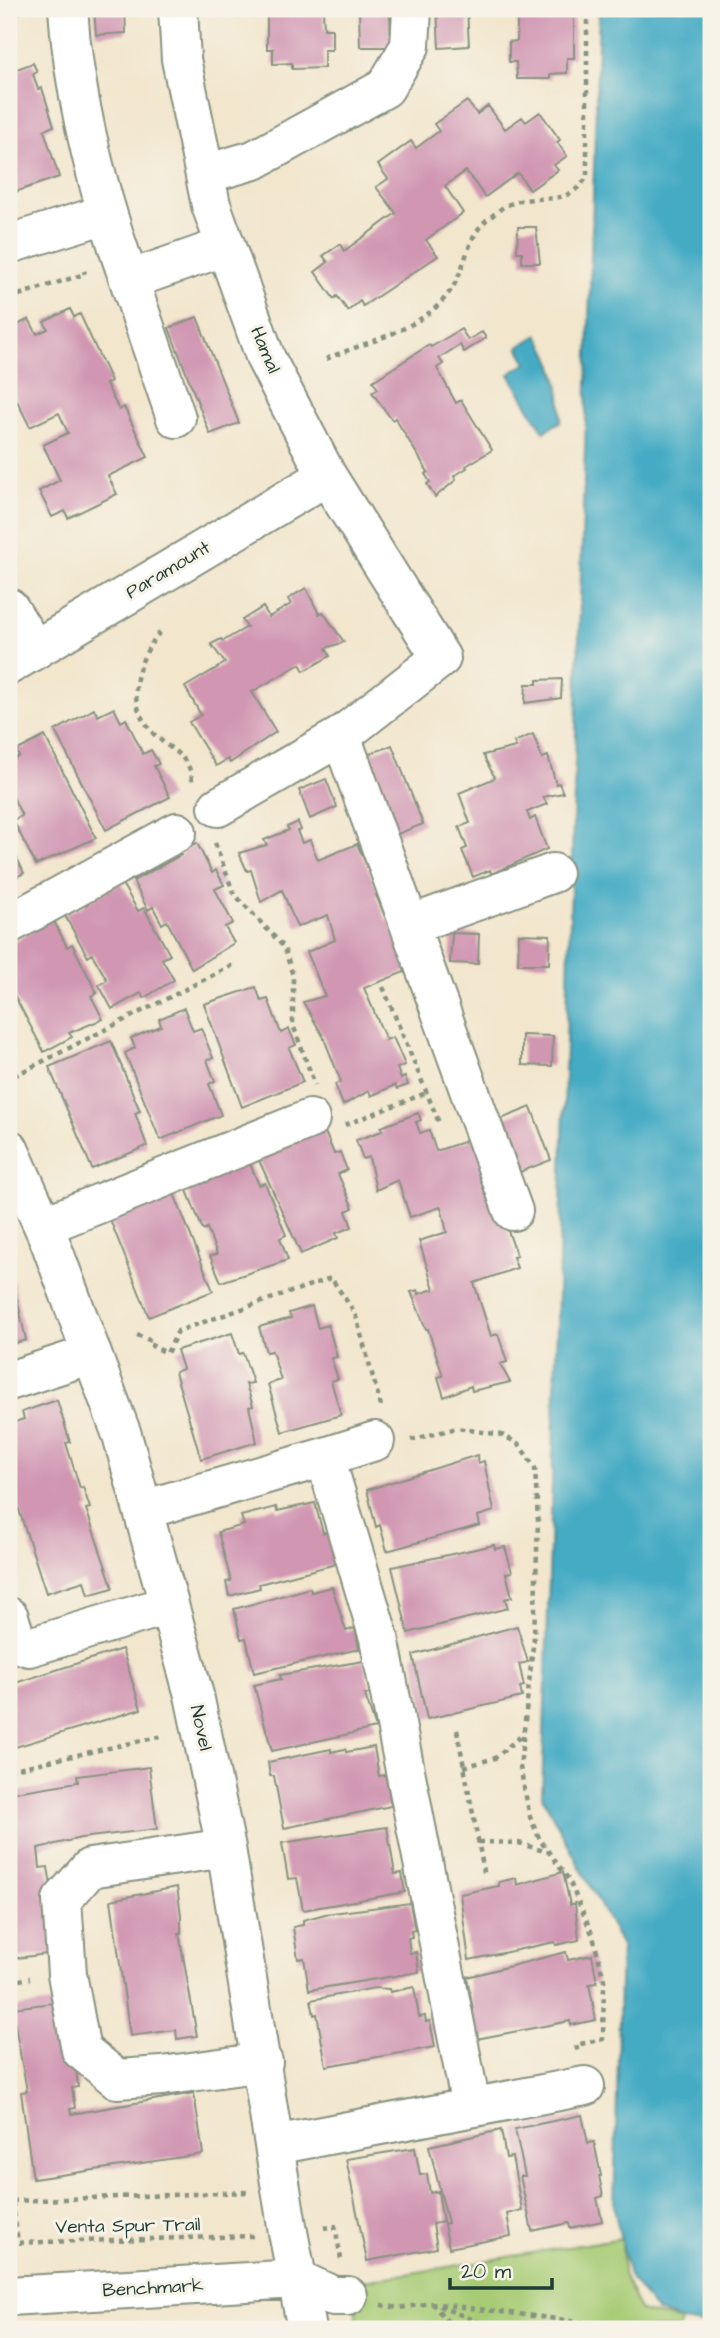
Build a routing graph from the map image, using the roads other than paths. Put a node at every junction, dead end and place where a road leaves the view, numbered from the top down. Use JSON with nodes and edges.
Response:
{"nodes":[{"id":1,"x":68,"y":9,"type":"edge"},
{"id":2,"x":178,"y":9,"type":"edge"},
{"id":3,"x":412,"y":9,"type":"edge"},
{"id":4,"x":205,"y":174,"type":"junction"},
{"id":5,"x":106,"y":214,"type":"junction"},
{"id":6,"x":9,"y":244,"type":"edge"},
{"id":7,"x":226,"y":246,"type":"junction"},
{"id":8,"x":129,"y":280,"type":"junction"},
{"id":9,"x":176,"y":418,"type":"dead end"},
{"id":10,"x":327,"y":476,"type":"junction"},
{"id":11,"x":9,"y":608,"type":"edge"},
{"id":12,"x":22,"y":657,"type":"edge"},
{"id":13,"x":341,"y":736,"type":"junction"},
{"id":14,"x":553,"y":873,"type":"dead end"},
{"id":15,"x":9,"y":924,"type":"edge"},
{"id":16,"x":410,"y":925,"type":"junction"},
{"id":17,"x":322,"y":1112,"type":"road end"},
{"id":18,"x":9,"y":1149,"type":"edge"},
{"id":19,"x":513,"y":1211,"type":"dead end"},
{"id":20,"x":43,"y":1226,"type":"junction"},
{"id":21,"x":92,"y":1354,"type":"junction"},
{"id":22,"x":9,"y":1381,"type":"edge"},
{"id":23,"x":388,"y":1434,"type":"road end"},
{"id":24,"x":325,"y":1457,"type":"junction"},
{"id":25,"x":143,"y":1510,"type":"junction"},
{"id":26,"x":169,"y":1605,"type":"junction"},
{"id":27,"x":9,"y":1617,"type":"edge"},
{"id":28,"x":226,"y":1848,"type":"junction"},
{"id":29,"x":263,"y":2062,"type":"junction"},
{"id":30,"x":582,"y":2072,"type":"road end"},
{"id":31,"x":471,"y":2106,"type":"junction"},
{"id":32,"x":275,"y":2145,"type":"junction"},
{"id":33,"x":297,"y":2279,"type":"junction"},
{"id":34,"x":9,"y":2296,"type":"edge"},
{"id":35,"x":348,"y":2296,"type":"road end"},
{"id":36,"x":307,"y":2329,"type":"edge"}],
"edges":[{"from":1,"to":5,"type":"street"},
{"from":2,"to":4,"type":"street","name":"Hamal"},
{"from":3,"to":4,"type":"street"},
{"from":4,"to":7,"type":"street","name":"Hamal"},
{"from":5,"to":6,"type":"street"},
{"from":5,"to":8,"type":"street"},
{"from":7,"to":8,"type":"street"},
{"from":7,"to":10,"type":"street","name":"Hamal"},
{"from":8,"to":9,"type":"street"},
{"from":10,"to":12,"type":"street","name":"Paramount"},
{"from":10,"to":13,"type":"street","name":"Hamal"},
{"from":11,"to":12,"type":"street"},
{"from":13,"to":15,"type":"street"},
{"from":13,"to":16,"type":"street"},
{"from":14,"to":16,"type":"street"},
{"from":16,"to":19,"type":"street"},
{"from":17,"to":20,"type":"street"},
{"from":18,"to":20,"type":"street","name":"Novel"},
{"from":20,"to":21,"type":"street","name":"Novel"},
{"from":21,"to":22,"type":"street"},
{"from":21,"to":25,"type":"street","name":"Novel"},
{"from":23,"to":24,"type":"street"},
{"from":24,"to":25,"type":"street"},
{"from":24,"to":31,"type":"street"},
{"from":25,"to":26,"type":"street","name":"Novel"},
{"from":26,"to":27,"type":"street"},
{"from":26,"to":28,"type":"street","name":"Novel"},
{"from":28,"to":29,"type":"street","name":"Novel"},
{"from":28,"to":29,"type":"street"},
{"from":29,"to":32,"type":"street","name":"Novel"},
{"from":30,"to":31,"type":"street"},
{"from":31,"to":32,"type":"street"},
{"from":32,"to":33,"type":"street","name":"Novel"},
{"from":33,"to":34,"type":"street","name":"Benchmark"},
{"from":33,"to":35,"type":"street"},
{"from":33,"to":36,"type":"street","name":"Novel"}]}
